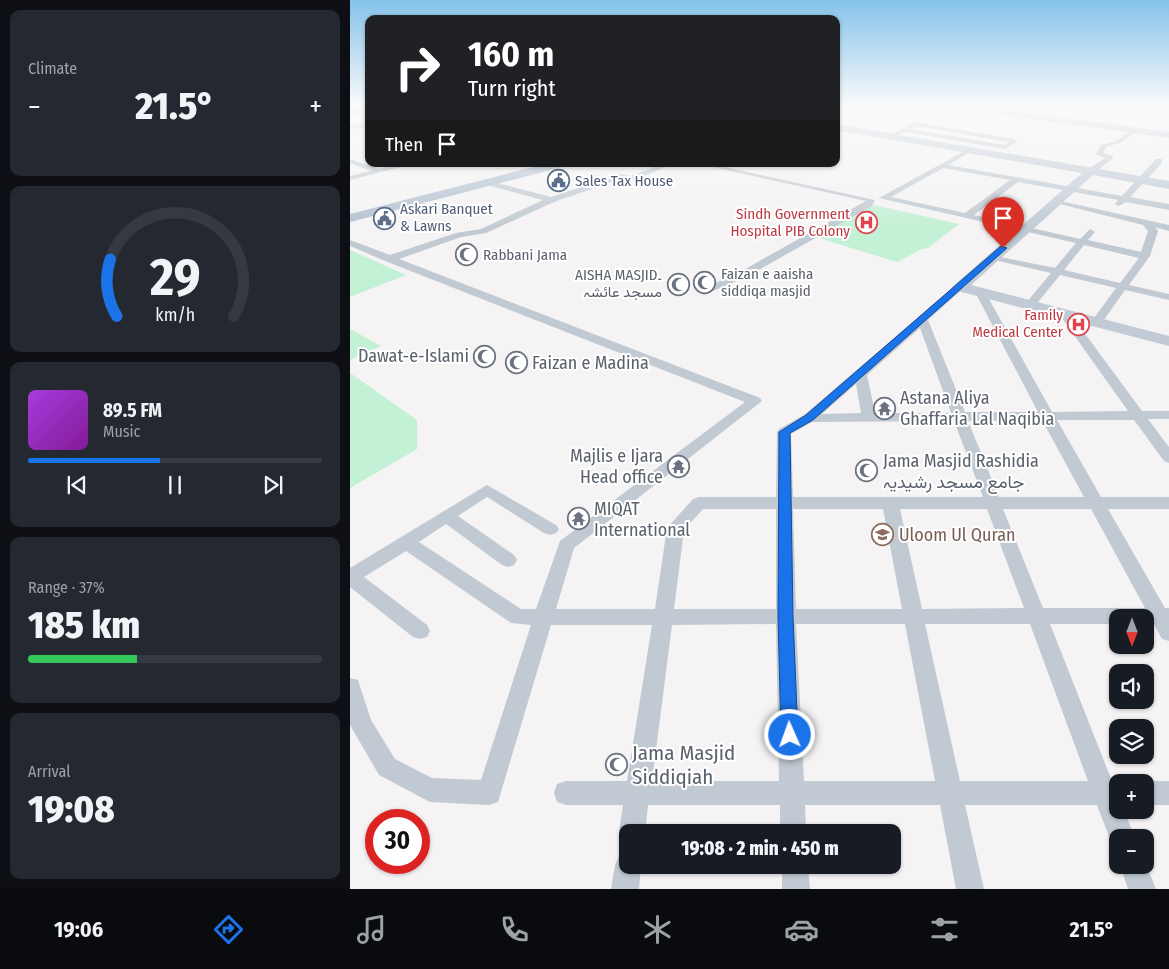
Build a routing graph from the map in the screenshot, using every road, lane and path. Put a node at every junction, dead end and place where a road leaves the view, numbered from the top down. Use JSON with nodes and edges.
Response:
{"nodes":[{"id":1,"x":955,"y":147,"type":"edge"},
{"id":2,"x":1103,"y":147,"type":"edge"},
{"id":3,"x":970,"y":150,"type":"junction"},
{"id":4,"x":350,"y":161,"type":"edge"},
{"id":5,"x":365,"y":166,"type":"edge"},
{"id":6,"x":943,"y":166,"type":"junction"},
{"id":7,"x":367,"y":167,"type":"edge"},
{"id":8,"x":396,"y":167,"type":"edge"},
{"id":9,"x":505,"y":167,"type":"edge"},
{"id":10,"x":544,"y":167,"type":"edge"},
{"id":11,"x":660,"y":167,"type":"edge"},
{"id":12,"x":716,"y":167,"type":"edge"},
{"id":13,"x":1169,"y":167,"type":"edge"},
{"id":14,"x":379,"y":171,"type":"junction"},
{"id":15,"x":1090,"y":172,"type":"junction"},
{"id":16,"x":350,"y":178,"type":"edge"},
{"id":17,"x":1017,"y":179,"type":"junction"},
{"id":18,"x":1142,"y":181,"type":"junction"},
{"id":19,"x":486,"y":182,"type":"junction"},
{"id":20,"x":1169,"y":185,"type":"edge"},
{"id":21,"x":1071,"y":189,"type":"junction"},
{"id":22,"x":886,"y":198,"type":"junction"},
{"id":23,"x":1125,"y":199,"type":"junction"},
{"id":24,"x":551,"y":200,"type":"junction"},
{"id":25,"x":871,"y":200,"type":"junction"},
{"id":26,"x":1056,"y":202,"type":"junction"},
{"id":27,"x":1169,"y":207,"type":"edge"},
{"id":28,"x":351,"y":211,"type":"edge"},
{"id":29,"x":1104,"y":212,"type":"junction"},
{"id":30,"x":967,"y":216,"type":"junction"},
{"id":31,"x":1147,"y":224,"type":"junction"},
{"id":32,"x":1168,"y":227,"type":"edge"},
{"id":33,"x":1023,"y":230,"type":"junction"},
{"id":34,"x":1090,"y":232,"type":"dead end"},
{"id":35,"x":1080,"y":242,"type":"junction"},
{"id":36,"x":350,"y":244,"type":"edge"},
{"id":37,"x":1145,"y":256,"type":"junction"},
{"id":38,"x":993,"y":257,"type":"junction"},
{"id":39,"x":388,"y":259,"type":"junction"},
{"id":40,"x":1058,"y":272,"type":"junction"},
{"id":41,"x":960,"y":287,"type":"junction"},
{"id":42,"x":1122,"y":287,"type":"junction"},
{"id":43,"x":704,"y":292,"type":"dead end"},
{"id":44,"x":980,"y":292,"type":"junction"},
{"id":45,"x":1169,"y":297,"type":"edge"},
{"id":46,"x":1030,"y":305,"type":"junction"},
{"id":47,"x":1065,"y":314,"type":"junction"},
{"id":48,"x":922,"y":319,"type":"junction"},
{"id":49,"x":1097,"y":322,"type":"junction"},
{"id":50,"x":1166,"y":343,"type":"edge"},
{"id":51,"x":860,"y":373,"type":"junction"},
{"id":52,"x":1169,"y":415,"type":"edge"},
{"id":53,"x":1047,"y":416,"type":"junction"},
{"id":54,"x":1138,"y":416,"type":"junction"},
{"id":55,"x":870,"y":417,"type":"junction"},
{"id":56,"x":960,"y":417,"type":"junction"},
{"id":57,"x":809,"y":418,"type":"junction"},
{"id":58,"x":1169,"y":458,"type":"edge"},
{"id":59,"x":890,"y":503,"type":"junction"},
{"id":60,"x":993,"y":503,"type":"junction"},
{"id":61,"x":1095,"y":503,"type":"junction"},
{"id":62,"x":1169,"y":503,"type":"edge"},
{"id":63,"x":785,"y":504,"type":"junction"},
{"id":64,"x":446,"y":516,"type":"junction"},
{"id":65,"x":550,"y":530,"type":"dead end"},
{"id":66,"x":406,"y":542,"type":"junction"},
{"id":67,"x":508,"y":560,"type":"dead end"},
{"id":68,"x":350,"y":577,"type":"edge"},
{"id":69,"x":542,"y":617,"type":"junction"},
{"id":70,"x":664,"y":617,"type":"junction"},
{"id":71,"x":786,"y":617,"type":"junction"},
{"id":72,"x":913,"y":617,"type":"junction"},
{"id":73,"x":1037,"y":617,"type":"junction"},
{"id":74,"x":1166,"y":622,"type":"edge"},
{"id":75,"x":420,"y":631,"type":"dead end"},
{"id":76,"x":350,"y":687,"type":"edge"},
{"id":77,"x":1109,"y":786,"type":"edge"},
{"id":78,"x":566,"y":793,"type":"dead end"},
{"id":79,"x":638,"y":793,"type":"junction"},
{"id":80,"x":792,"y":793,"type":"junction"},
{"id":81,"x":950,"y":793,"type":"junction"},
{"id":82,"x":1109,"y":793,"type":"edge"},
{"id":83,"x":1154,"y":793,"type":"edge"},
{"id":84,"x":1169,"y":793,"type":"edge"},
{"id":85,"x":633,"y":824,"type":"edge"},
{"id":86,"x":793,"y":824,"type":"edge"},
{"id":87,"x":627,"y":874,"type":"edge"},
{"id":88,"x":795,"y":874,"type":"edge"},
{"id":89,"x":1136,"y":874,"type":"edge"},
{"id":90,"x":625,"y":889,"type":"edge"},
{"id":91,"x":796,"y":889,"type":"edge"},
{"id":92,"x":970,"y":889,"type":"edge"},
{"id":93,"x":1142,"y":889,"type":"edge"}],
"edges":[{"from":1,"to":3,"type":"street"},
{"from":2,"to":15,"type":"street"},
{"from":3,"to":6,"type":"street"},
{"from":3,"to":15,"type":"street"},
{"from":4,"to":5,"type":"street"},
{"from":6,"to":17,"type":"street"},
{"from":6,"to":22,"type":"street"},
{"from":7,"to":14,"type":"street"},
{"from":8,"to":14,"type":"street"},
{"from":9,"to":28,"type":"main road"},
{"from":10,"to":19,"type":"main road"},
{"from":11,"to":24,"type":"street"},
{"from":12,"to":25,"type":"street"},
{"from":13,"to":18,"type":"street"},
{"from":14,"to":16,"type":"street"},
{"from":15,"to":18,"type":"street"},
{"from":15,"to":21,"type":"street"},
{"from":17,"to":21,"type":"street"},
{"from":17,"to":30,"type":"street"},
{"from":18,"to":20,"type":"street"},
{"from":18,"to":23,"type":"street"},
{"from":19,"to":24,"type":"street"},
{"from":19,"to":28,"type":"main road"},
{"from":21,"to":23,"type":"street"},
{"from":21,"to":26,"type":"street"},
{"from":22,"to":25,"type":"street"},
{"from":22,"to":30,"type":"street"},
{"from":23,"to":27,"type":"street"},
{"from":23,"to":29,"type":"street"},
{"from":24,"to":39,"type":"street"},
{"from":25,"to":43,"type":"street"},
{"from":26,"to":29,"type":"street"},
{"from":26,"to":33,"type":"street"},
{"from":29,"to":31,"type":"street"},
{"from":30,"to":33,"type":"street"},
{"from":31,"to":32,"type":"street"},
{"from":31,"to":37,"type":"street"},
{"from":33,"to":35,"type":"street"},
{"from":33,"to":38,"type":"street"},
{"from":34,"to":35,"type":"street"},
{"from":35,"to":37,"type":"street"},
{"from":35,"to":40,"type":"street"},
{"from":36,"to":39,"type":"street"},
{"from":37,"to":42,"type":"street"},
{"from":38,"to":40,"type":"street"},
{"from":38,"to":41,"type":"street"},
{"from":39,"to":69,"type":"street"},
{"from":40,"to":42,"type":"street"},
{"from":40,"to":46,"type":"street"},
{"from":41,"to":44,"type":"street"},
{"from":41,"to":48,"type":"street"},
{"from":42,"to":45,"type":"street"},
{"from":42,"to":49,"type":"street"},
{"from":44,"to":46,"type":"street"},
{"from":44,"to":53,"type":"street"},
{"from":46,"to":47,"type":"street"},
{"from":47,"to":49,"type":"street"},
{"from":47,"to":54,"type":"street"},
{"from":48,"to":51,"type":"street"},
{"from":48,"to":56,"type":"street"},
{"from":49,"to":50,"type":"street"},
{"from":51,"to":55,"type":"street"},
{"from":51,"to":57,"type":"street"},
{"from":52,"to":54,"type":"street"},
{"from":53,"to":54,"type":"street"},
{"from":53,"to":56,"type":"street"},
{"from":53,"to":61,"type":"street"},
{"from":54,"to":58,"type":"street"},
{"from":55,"to":56,"type":"street"},
{"from":55,"to":57,"type":"street"},
{"from":56,"to":60,"type":"street"},
{"from":57,"to":63,"type":"street"},
{"from":59,"to":60,"type":"street"},
{"from":59,"to":63,"type":"street"},
{"from":59,"to":72,"type":"street"},
{"from":60,"to":61,"type":"street"},
{"from":60,"to":73,"type":"street"},
{"from":61,"to":62,"type":"street"},
{"from":61,"to":74,"type":"street"},
{"from":63,"to":70,"type":"street"},
{"from":63,"to":71,"type":"street"},
{"from":64,"to":65,"type":"street"},
{"from":64,"to":66,"type":"street"},
{"from":64,"to":67,"type":"street"},
{"from":66,"to":68,"type":"street"},
{"from":66,"to":69,"type":"street"},
{"from":68,"to":75,"type":"street"},
{"from":69,"to":70,"type":"street"},
{"from":69,"to":76,"type":"street"},
{"from":70,"to":71,"type":"street"},
{"from":70,"to":79,"type":"street"},
{"from":71,"to":72,"type":"street"},
{"from":71,"to":80,"type":"street"},
{"from":72,"to":73,"type":"street"},
{"from":72,"to":81,"type":"street"},
{"from":73,"to":74,"type":"street"},
{"from":73,"to":77,"type":"street"},
{"from":78,"to":79,"type":"street"},
{"from":79,"to":80,"type":"street"},
{"from":79,"to":85,"type":"street"},
{"from":80,"to":81,"type":"street"},
{"from":80,"to":86,"type":"street"},
{"from":81,"to":82,"type":"street"},
{"from":81,"to":92,"type":"street"},
{"from":83,"to":84,"type":"street"},
{"from":87,"to":90,"type":"street"},
{"from":88,"to":91,"type":"street"},
{"from":89,"to":93,"type":"street"}]}
